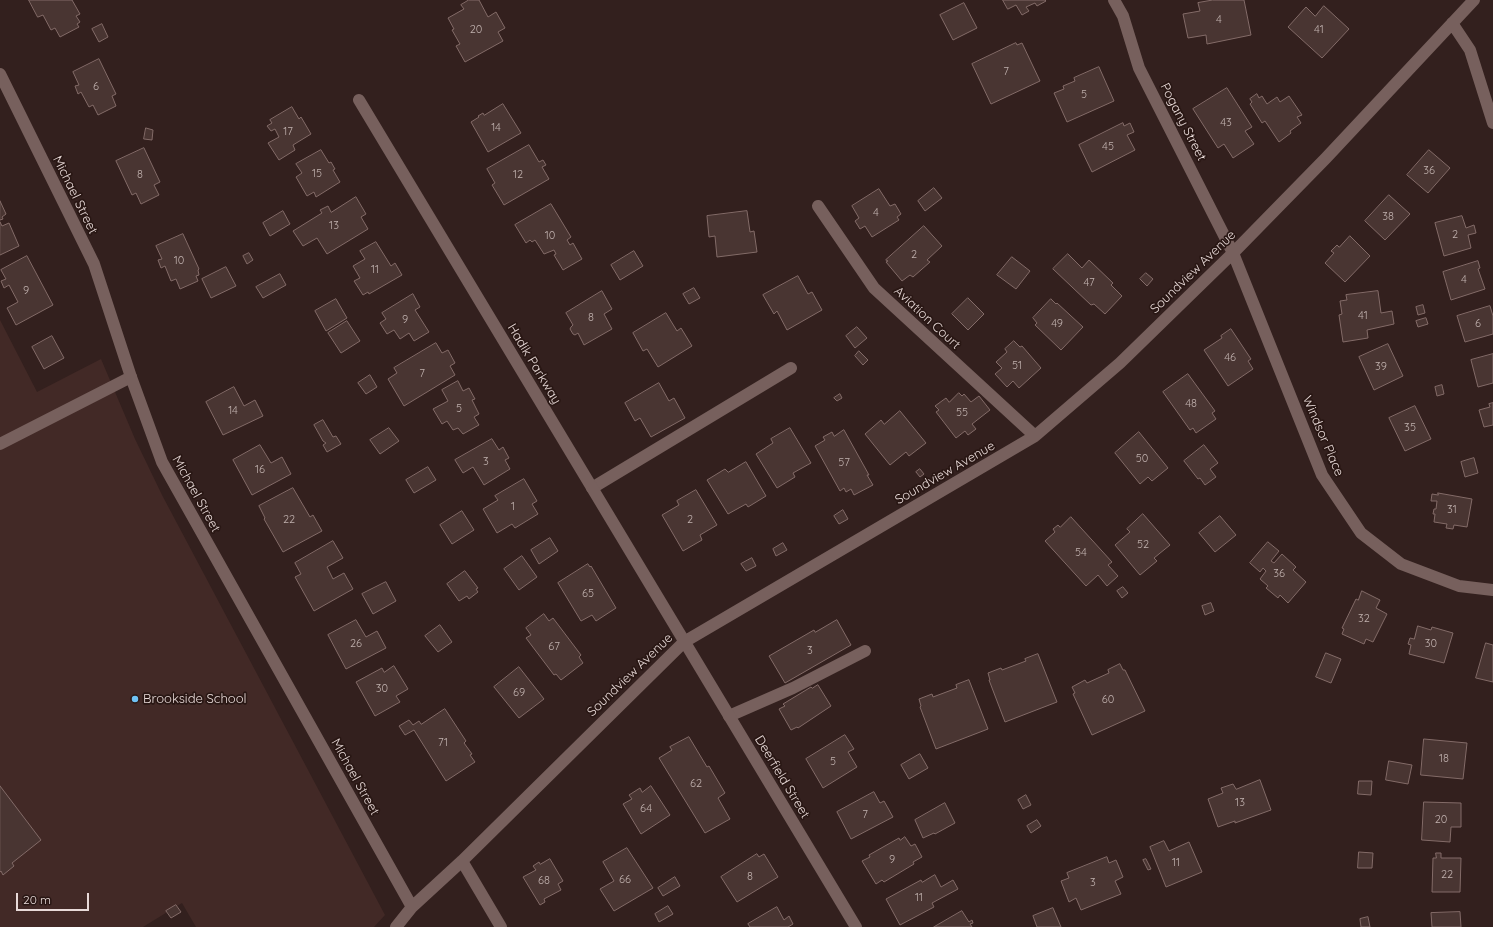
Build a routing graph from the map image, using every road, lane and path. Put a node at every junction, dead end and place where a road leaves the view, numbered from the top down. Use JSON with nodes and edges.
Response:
{"nodes":[{"id":1,"x":1114,"y":0,"type":"edge"},
{"id":2,"x":1474,"y":0,"type":"edge"},
{"id":3,"x":1452,"y":23,"type":"junction"},
{"id":4,"x":0,"y":74,"type":"edge"},
{"id":5,"x":359,"y":100,"type":"dead end"},
{"id":6,"x":1493,"y":123,"type":"edge"},
{"id":7,"x":818,"y":206,"type":"dead end"},
{"id":8,"x":1233,"y":253,"type":"junction"},
{"id":9,"x":791,"y":368,"type":"dead end"},
{"id":10,"x":131,"y":377,"type":"junction"},
{"id":11,"x":1035,"y":436,"type":"junction"},
{"id":12,"x":0,"y":444,"type":"edge"},
{"id":13,"x":592,"y":488,"type":"junction"},
{"id":14,"x":1493,"y":590,"type":"edge"},
{"id":15,"x":684,"y":642,"type":"junction"},
{"id":16,"x":865,"y":651,"type":"dead end"},
{"id":17,"x":728,"y":716,"type":"junction"},
{"id":18,"x":462,"y":861,"type":"junction"},
{"id":19,"x":412,"y":907,"type":"junction"},
{"id":20,"x":396,"y":927,"type":"edge"},
{"id":21,"x":501,"y":927,"type":"edge"},
{"id":22,"x":856,"y":927,"type":"edge"}],
"edges":[{"from":1,"to":8,"type":"street","name":"Pogany Street"},
{"from":2,"to":3,"type":"street","name":"Soundview Avenue"},
{"from":3,"to":6,"type":"street"},
{"from":3,"to":8,"type":"street","name":"Soundview Avenue"},
{"from":4,"to":10,"type":"street","name":"Michael Street"},
{"from":5,"to":13,"type":"street","name":"Hadik Parkway"},
{"from":7,"to":11,"type":"street","name":"Aviation Court"},
{"from":8,"to":11,"type":"street","name":"Soundview Avenue"},
{"from":8,"to":14,"type":"street","name":"Windsor Place"},
{"from":9,"to":13,"type":"street"},
{"from":10,"to":12,"type":"street"},
{"from":10,"to":19,"type":"street","name":"Michael Street"},
{"from":11,"to":15,"type":"street","name":"Soundview Avenue"},
{"from":13,"to":15,"type":"street","name":"Hadik Parkway"},
{"from":15,"to":17,"type":"street","name":"Deerfield Street"},
{"from":15,"to":18,"type":"street","name":"Soundview Avenue"},
{"from":16,"to":17,"type":"street"},
{"from":17,"to":22,"type":"street","name":"Deerfield Street"},
{"from":18,"to":19,"type":"street","name":"Soundview Avenue"},
{"from":18,"to":21,"type":"street"},
{"from":19,"to":20,"type":"street","name":"Soundview Avenue"}]}
